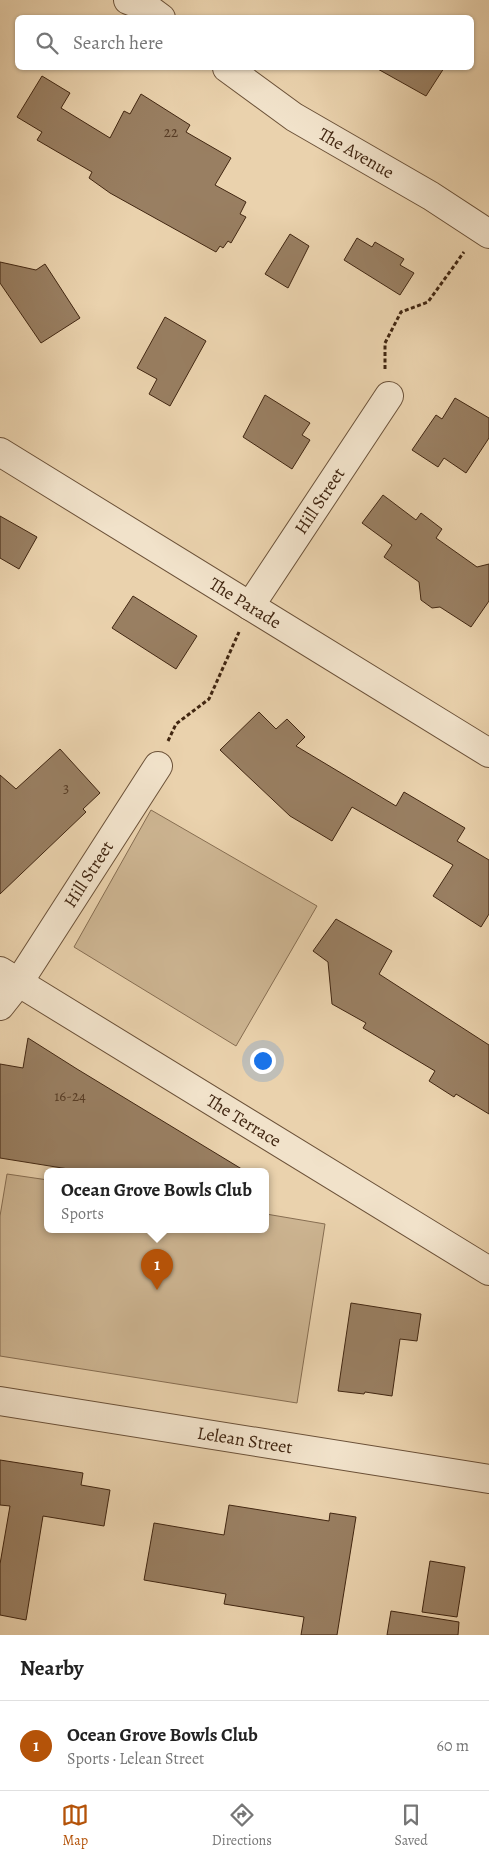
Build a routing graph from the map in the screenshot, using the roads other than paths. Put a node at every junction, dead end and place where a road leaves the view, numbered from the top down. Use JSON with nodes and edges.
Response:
{"nodes":[{"id":1,"x":128,"y":0,"type":"edge"},
{"id":2,"x":156,"y":15,"type":"edge"},
{"id":3,"x":230,"y":70,"type":"edge"},
{"id":4,"x":486,"y":226,"type":"edge"},
{"id":5,"x":388,"y":396,"type":"road end"},
{"id":6,"x":0,"y":452,"type":"edge"},
{"id":7,"x":250,"y":606,"type":"junction"},
{"id":8,"x":489,"y":753,"type":"edge"},
{"id":9,"x":158,"y":766,"type":"road end"},
{"id":10,"x":9,"y":977,"type":"edge"},
{"id":11,"x":0,"y":1006,"type":"edge"},
{"id":12,"x":489,"y":1271,"type":"edge"},
{"id":13,"x":0,"y":1402,"type":"edge"},
{"id":14,"x":489,"y":1479,"type":"edge"}],
"edges":[{"from":1,"to":2,"type":"street"},
{"from":3,"to":4,"type":"street","name":"The Avenue"},
{"from":5,"to":7,"type":"street","name":"Hill Street"},
{"from":6,"to":7,"type":"street","name":"The Parade"},
{"from":7,"to":8,"type":"street","name":"The Parade"},
{"from":9,"to":10,"type":"street","name":"Hill Street"},
{"from":10,"to":11,"type":"street","name":"Hill Street"},
{"from":10,"to":12,"type":"street","name":"The Terrace"},
{"from":13,"to":14,"type":"street","name":"Lelean Street"}]}
